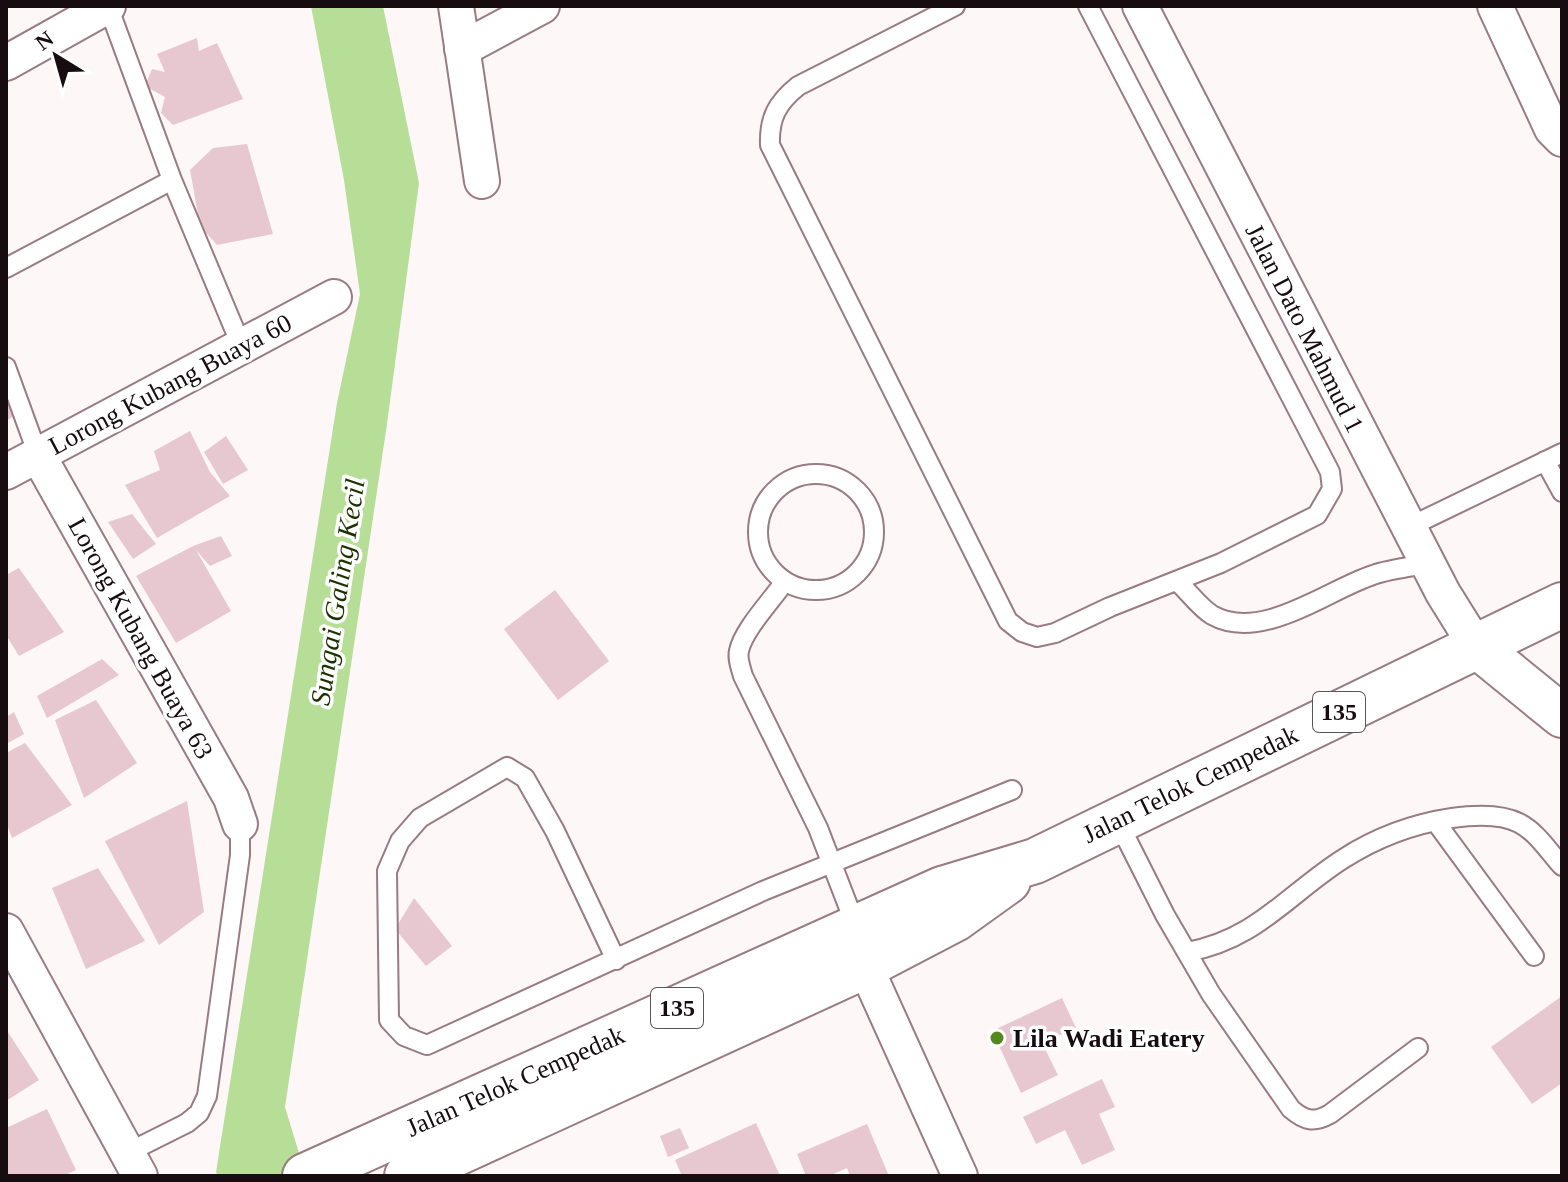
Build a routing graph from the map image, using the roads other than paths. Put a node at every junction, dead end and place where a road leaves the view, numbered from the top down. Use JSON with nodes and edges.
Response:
{"nodes":[{"id":1,"x":108,"y":6,"type":"edge"},
{"id":2,"x":456,"y":6,"type":"edge"},
{"id":3,"x":542,"y":6,"type":"edge"},
{"id":4,"x":955,"y":6,"type":"edge"},
{"id":5,"x":1088,"y":6,"type":"edge"},
{"id":6,"x":1140,"y":6,"type":"edge"},
{"id":7,"x":1495,"y":6,"type":"edge"},
{"id":8,"x":462,"y":49,"type":"junction"},
{"id":9,"x":6,"y":63,"type":"edge"},
{"id":10,"x":1562,"y":139,"type":"edge"},
{"id":11,"x":172,"y":180,"type":"junction"},
{"id":12,"x":482,"y":181,"type":"dead end"},
{"id":13,"x":6,"y":268,"type":"edge"},
{"id":14,"x":334,"y":297,"type":"dead end"},
{"id":15,"x":241,"y":345,"type":"junction"},
{"id":16,"x":6,"y":367,"type":"edge"},
{"id":17,"x":38,"y":455,"type":"junction"},
{"id":18,"x":1554,"y":457,"type":"edge"},
{"id":19,"x":6,"y":472,"type":"edge"},
{"id":20,"x":1562,"y":492,"type":"edge"},
{"id":21,"x":1409,"y":527,"type":"junction"},
{"id":22,"x":1428,"y":564,"type":"junction"},
{"id":23,"x":785,"y":581,"type":"junction"},
{"id":24,"x":1177,"y":581,"type":"junction"},
{"id":25,"x":1562,"y":605,"type":"edge"},
{"id":26,"x":1476,"y":646,"type":"junction"},
{"id":27,"x":1562,"y":716,"type":"edge"},
{"id":28,"x":1012,"y":790,"type":"dead end"},
{"id":29,"x":1117,"y":820,"type":"junction"},
{"id":30,"x":1435,"y":821,"type":"junction"},
{"id":31,"x":240,"y":824,"type":"joint"},
{"id":32,"x":831,"y":863,"type":"junction"},
{"id":33,"x":1562,"y":866,"type":"edge"},
{"id":34,"x":8,"y":941,"type":"edge"},
{"id":35,"x":861,"y":947,"type":"junction"},
{"id":36,"x":1187,"y":952,"type":"junction"},
{"id":37,"x":1534,"y":956,"type":"dead end"},
{"id":38,"x":616,"y":960,"type":"junction"},
{"id":39,"x":1418,"y":1048,"type":"dead end"},
{"id":40,"x":133,"y":1164,"type":"edge"},
{"id":41,"x":314,"y":1172,"type":"edge"},
{"id":42,"x":419,"y":1173,"type":"edge"},
{"id":43,"x":960,"y":1176,"type":"edge"}],
"edges":[{"from":1,"to":9,"type":"street"},
{"from":1,"to":11,"type":"lane"},
{"from":2,"to":8,"type":"street"},
{"from":3,"to":8,"type":"street"},
{"from":4,"to":24,"type":"lane"},
{"from":5,"to":24,"type":"lane"},
{"from":6,"to":21,"type":"street","name":"Jalan Dato Mahmud 1"},
{"from":7,"to":10,"type":"street"},
{"from":8,"to":12,"type":"street"},
{"from":11,"to":13,"type":"lane"},
{"from":11,"to":15,"type":"lane"},
{"from":14,"to":15,"type":"street","name":"Lorong Kubang Buaya 60"},
{"from":15,"to":17,"type":"street","name":"Lorong Kubang Buaya 60"},
{"from":16,"to":17,"type":"lane"},
{"from":17,"to":19,"type":"street","name":"Lorong Kubang Buaya 60"},
{"from":17,"to":31,"type":"street","name":"Lorong Kubang Buaya 63"},
{"from":18,"to":20,"type":"lane"},
{"from":18,"to":21,"type":"lane"},
{"from":21,"to":22,"type":"street","name":"Jalan Dato Mahmud 1"},
{"from":22,"to":24,"type":"lane"},
{"from":22,"to":26,"type":"street","name":"Jalan Dato Mahmud 1"},
{"from":23,"to":23,"type":"lane"},
{"from":23,"to":32,"type":"lane"},
{"from":25,"to":26,"type":"main road","name":"Jalan Telok Cempedak","number":"135"},
{"from":26,"to":27,"type":"street"},
{"from":26,"to":29,"type":"main road","name":"Jalan Telok Cempedak","number":"135"},
{"from":28,"to":32,"type":"lane"},
{"from":29,"to":35,"type":"main road","name":"Jalan Telok Cempedak","number":"135"},
{"from":29,"to":36,"type":"lane"},
{"from":30,"to":33,"type":"lane"},
{"from":30,"to":36,"type":"lane"},
{"from":30,"to":37,"type":"lane"},
{"from":31,"to":40,"type":"lane"},
{"from":32,"to":35,"type":"lane"},
{"from":32,"to":38,"type":"lane"},
{"from":34,"to":40,"type":"street"},
{"from":35,"to":41,"type":"main road","name":"Jalan Telok Cempedak","number":"135"},
{"from":35,"to":42,"type":"main road","name":"Jalan Telok Cempedak","number":"135"},
{"from":35,"to":43,"type":"street"},
{"from":36,"to":39,"type":"lane"},
{"from":38,"to":38,"type":"lane"}]}
